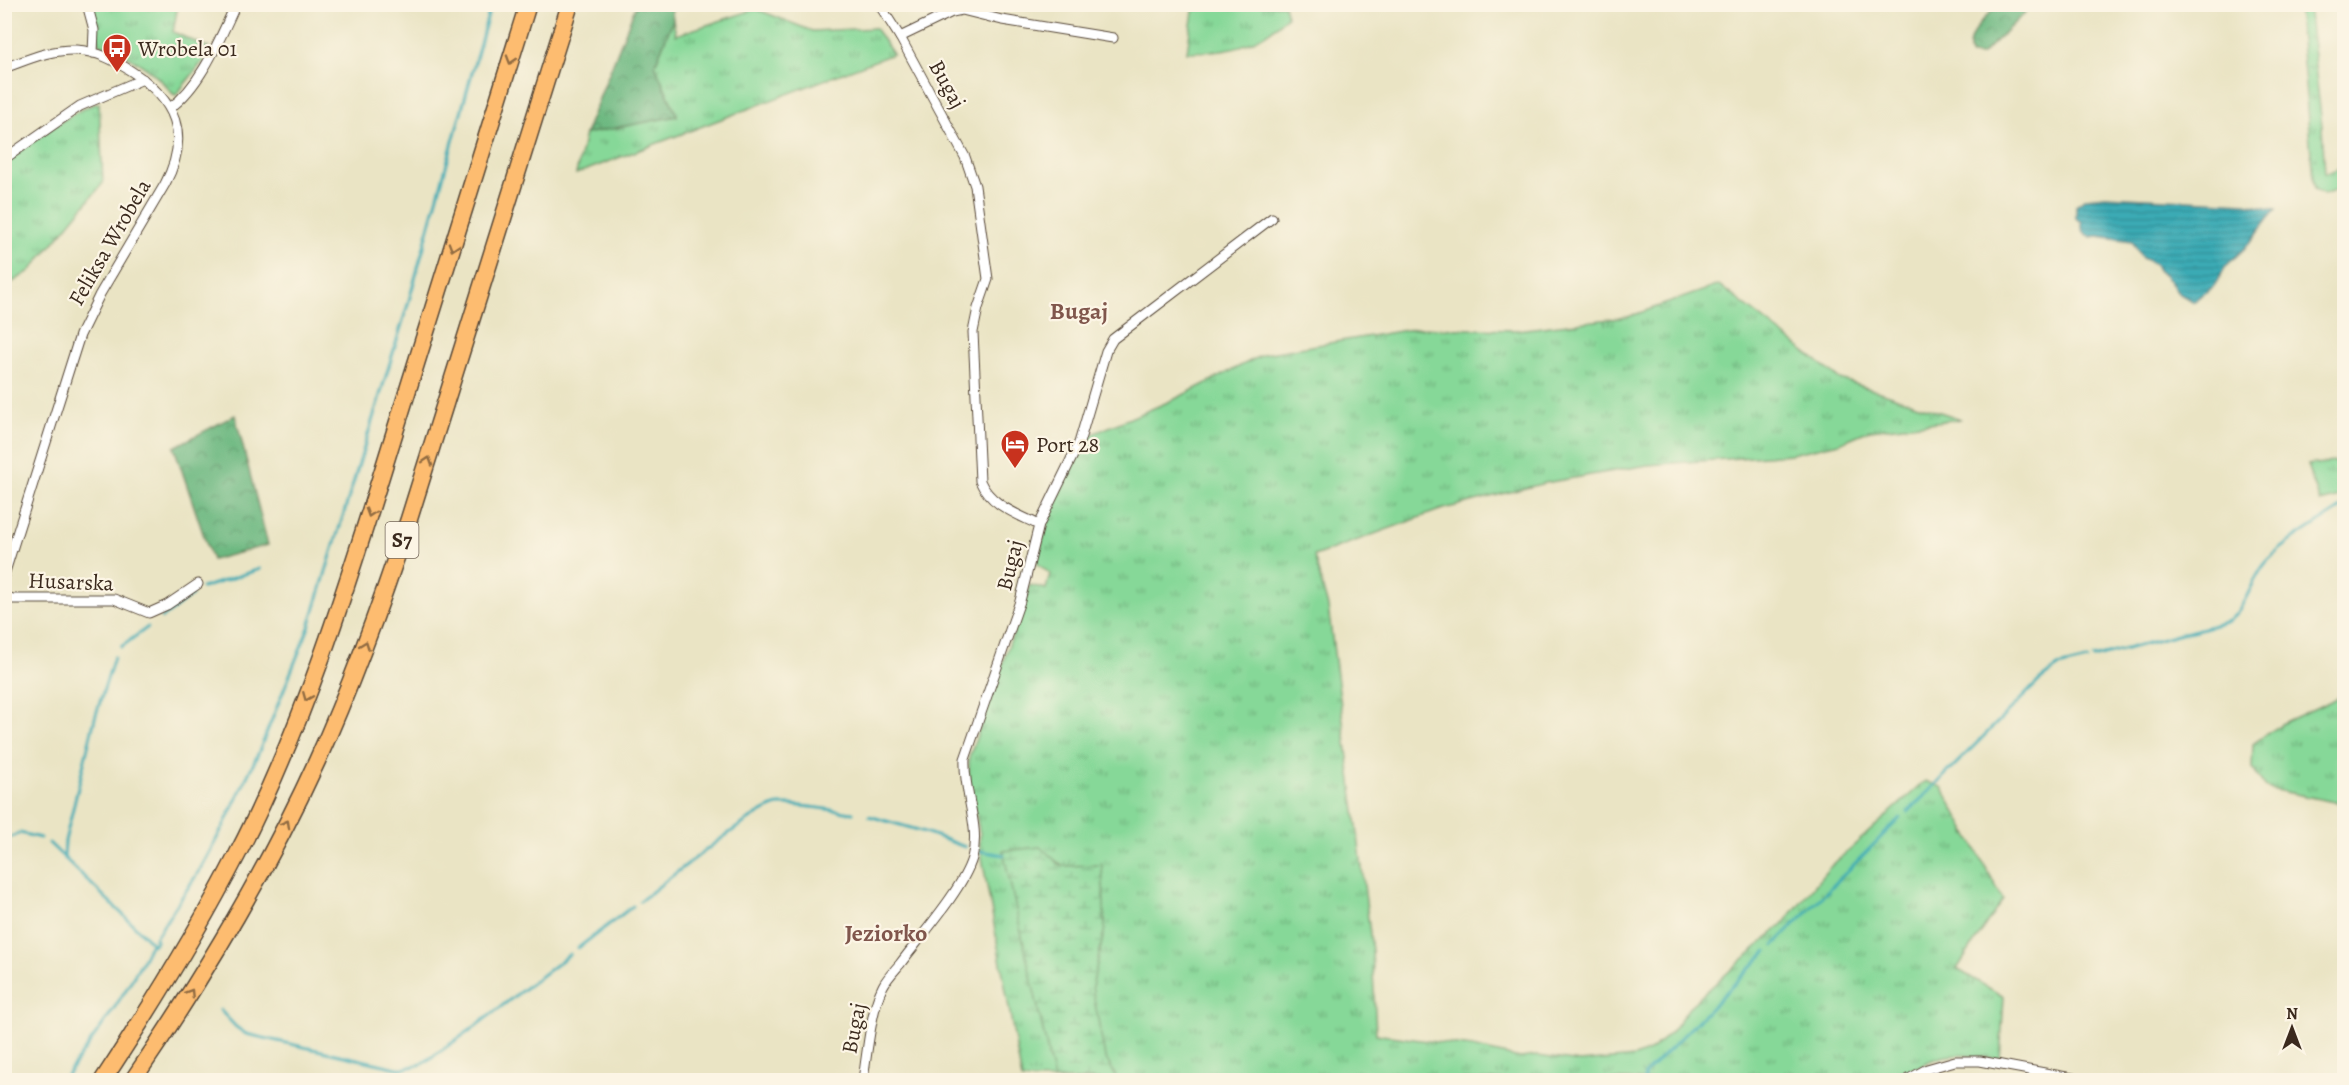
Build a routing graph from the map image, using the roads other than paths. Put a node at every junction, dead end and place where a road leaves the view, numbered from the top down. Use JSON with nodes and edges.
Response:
{"nodes":[{"id":1,"x":87,"y":4,"type":"edge"},
{"id":2,"x":237,"y":4,"type":"edge"},
{"id":3,"x":528,"y":4,"type":"edge"},
{"id":4,"x":570,"y":4,"type":"edge"},
{"id":5,"x":879,"y":4,"type":"edge"},
{"id":6,"x":900,"y":37,"type":"junction"},
{"id":7,"x":1113,"y":38,"type":"dead end"},
{"id":8,"x":93,"y":53,"type":"junction"},
{"id":9,"x":4,"y":68,"type":"edge"},
{"id":10,"x":142,"y":79,"type":"junction"},
{"id":11,"x":170,"y":108,"type":"junction"},
{"id":12,"x":4,"y":159,"type":"edge"},
{"id":13,"x":1272,"y":218,"type":"dead end"},
{"id":14,"x":1039,"y":525,"type":"junction"},
{"id":15,"x":4,"y":575,"type":"edge"},
{"id":16,"x":198,"y":584,"type":"dead end"},
{"id":17,"x":4,"y":597,"type":"edge"},
{"id":18,"x":103,"y":1080,"type":"edge"},
{"id":19,"x":133,"y":1080,"type":"edge"},
{"id":20,"x":863,"y":1080,"type":"edge"},
{"id":21,"x":1907,"y":1080,"type":"edge"},
{"id":22,"x":2083,"y":1080,"type":"edge"}],
"edges":[{"from":1,"to":8,"type":"street"},
{"from":2,"to":11,"type":"street"},
{"from":3,"to":18,"type":"highway","number":"S7","one_way":true},
{"from":19,"to":4,"type":"highway","number":"S7","one_way":true},
{"from":5,"to":6,"type":"street","name":"Bugaj"},
{"from":6,"to":7,"type":"street"},
{"from":6,"to":14,"type":"street","name":"Bugaj"},
{"from":8,"to":9,"type":"street","name":"Feliksa Wrobela"},
{"from":8,"to":10,"type":"street","name":"Feliksa Wrobela"},
{"from":10,"to":11,"type":"street","name":"Feliksa Wrobela"},
{"from":10,"to":12,"type":"street"},
{"from":11,"to":15,"type":"street","name":"Feliksa Wrobela"},
{"from":13,"to":14,"type":"street"},
{"from":14,"to":20,"type":"street","name":"Bugaj"},
{"from":16,"to":17,"type":"street","name":"Husarska"},
{"from":21,"to":22,"type":"street"}]}
